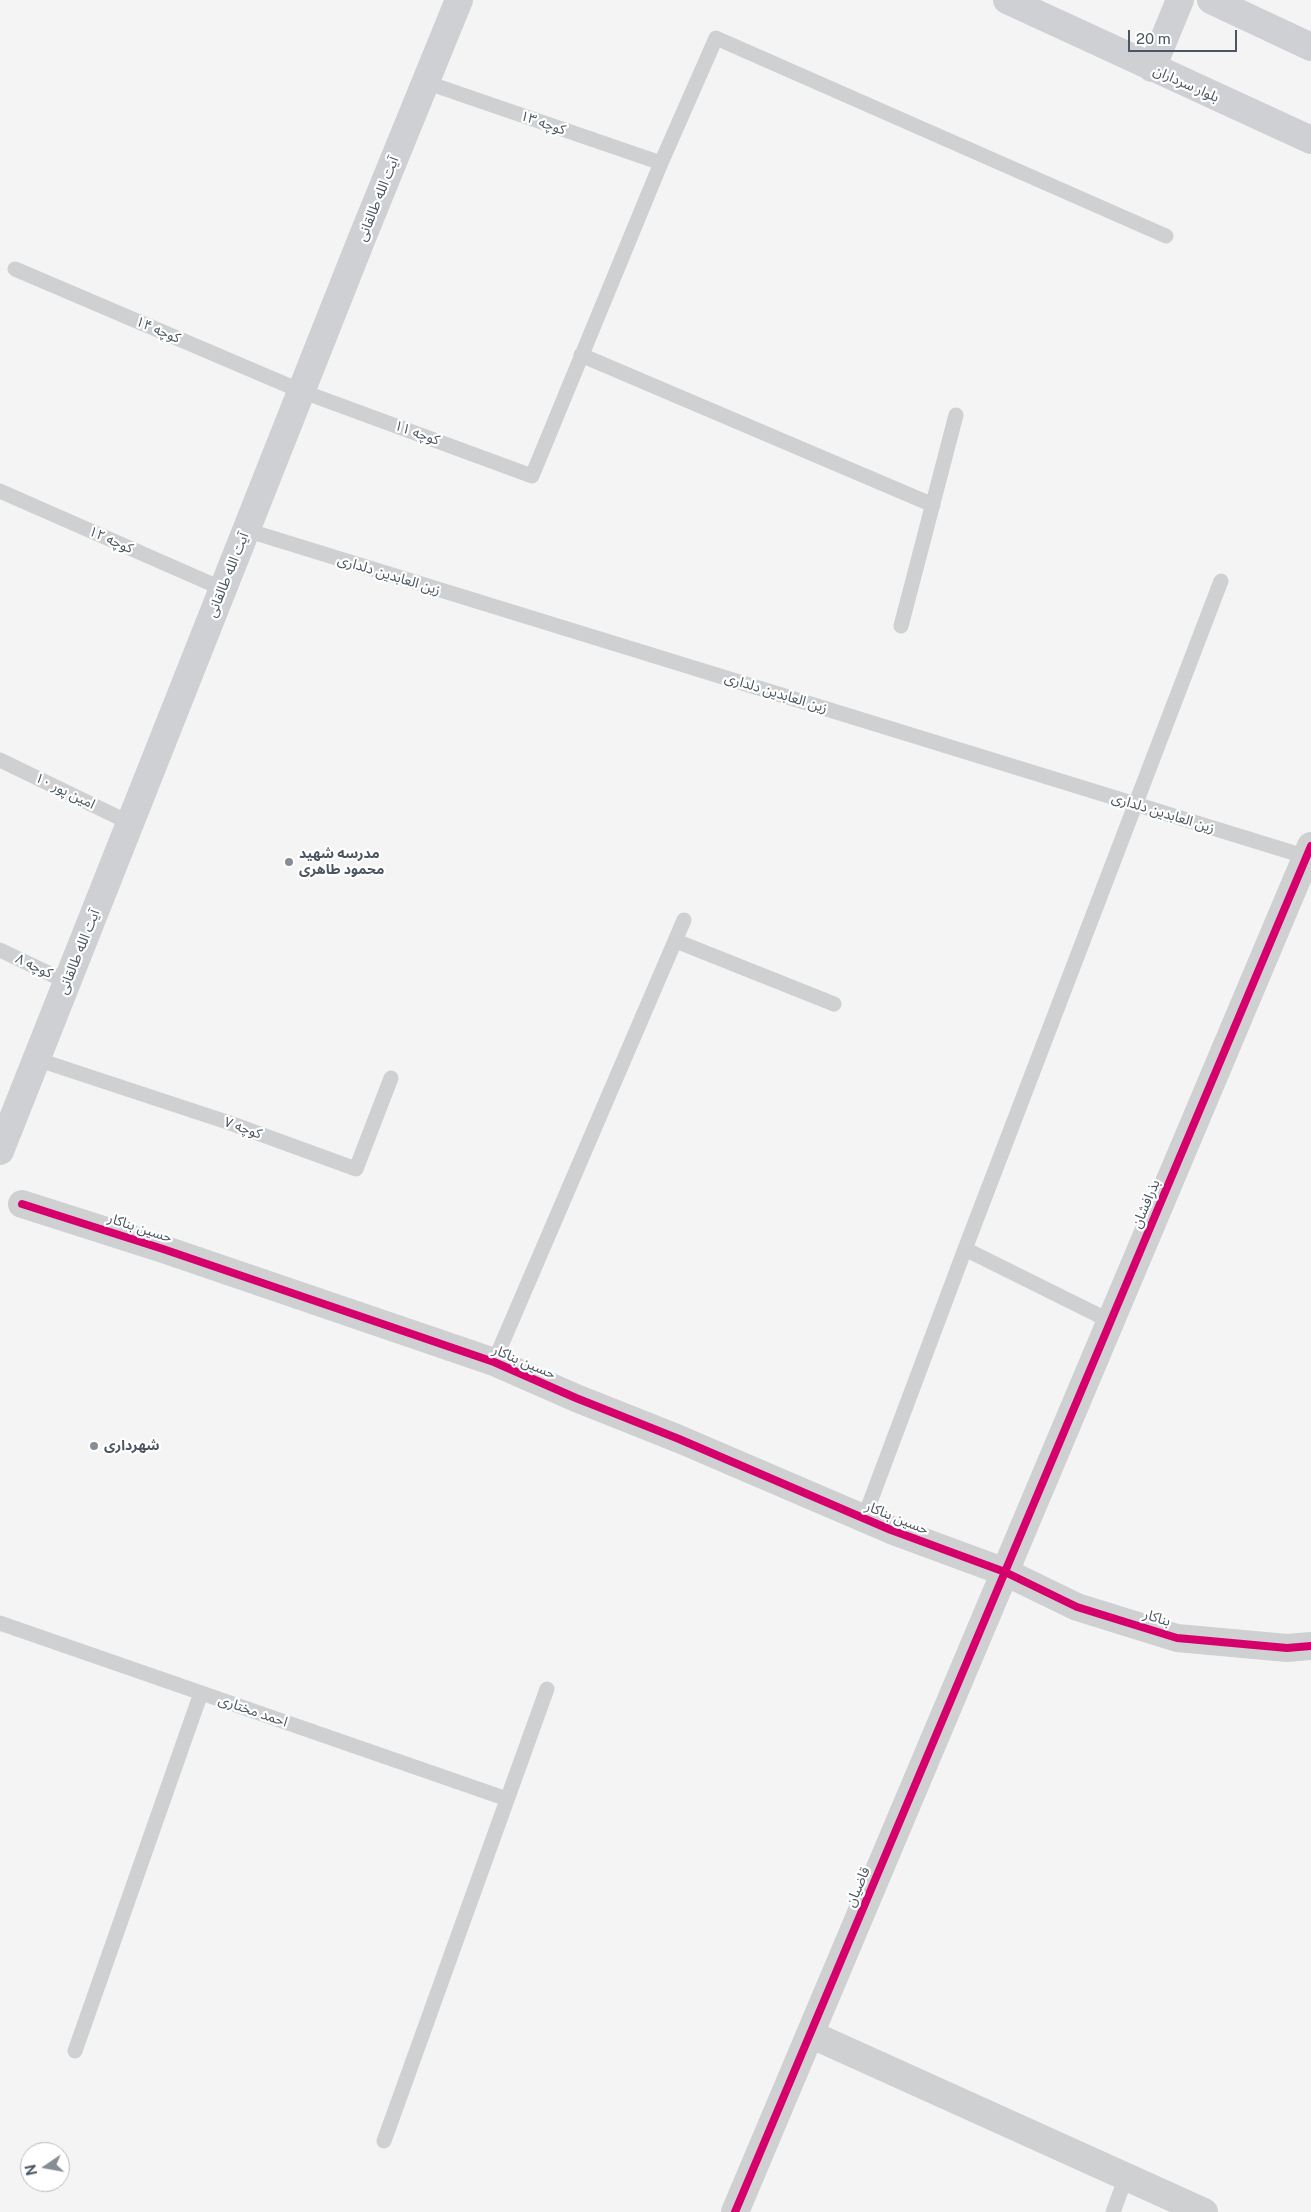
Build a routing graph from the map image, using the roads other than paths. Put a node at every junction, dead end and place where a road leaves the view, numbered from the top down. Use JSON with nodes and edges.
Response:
{"nodes":[{"id":1,"x":459,"y":0,"type":"edge"},
{"id":2,"x":1007,"y":0,"type":"edge"},
{"id":3,"x":1180,"y":0,"type":"edge"},
{"id":4,"x":1211,"y":0,"type":"edge"},
{"id":5,"x":1311,"y":48,"type":"edge"},
{"id":6,"x":1152,"y":68,"type":"junction"},
{"id":7,"x":425,"y":82,"type":"junction"},
{"id":8,"x":1311,"y":140,"type":"edge"},
{"id":9,"x":661,"y":163,"type":"junction"},
{"id":10,"x":1166,"y":236,"type":"dead end"},
{"id":11,"x":15,"y":269,"type":"dead end"},
{"id":12,"x":581,"y":355,"type":"junction"},
{"id":13,"x":301,"y":391,"type":"junction"},
{"id":14,"x":956,"y":414,"type":"dead end"},
{"id":15,"x":0,"y":491,"type":"edge"},
{"id":16,"x":933,"y":505,"type":"junction"},
{"id":17,"x":246,"y":530,"type":"junction"},
{"id":18,"x":1221,"y":581,"type":"dead end"},
{"id":19,"x":222,"y":589,"type":"junction"},
{"id":20,"x":901,"y":626,"type":"dead end"},
{"id":21,"x":0,"y":760,"type":"edge"},
{"id":22,"x":1135,"y":804,"type":"junction"},
{"id":23,"x":130,"y":822,"type":"junction"},
{"id":24,"x":1309,"y":851,"type":"edge"},
{"id":25,"x":684,"y":920,"type":"dead end"},
{"id":26,"x":676,"y":941,"type":"junction"},
{"id":27,"x":0,"y":950,"type":"edge"},
{"id":28,"x":68,"y":982,"type":"junction"},
{"id":29,"x":834,"y":1004,"type":"dead end"},
{"id":30,"x":36,"y":1059,"type":"junction"},
{"id":31,"x":391,"y":1078,"type":"dead end"},
{"id":32,"x":0,"y":1151,"type":"edge"},
{"id":33,"x":22,"y":1204,"type":"dead end"},
{"id":34,"x":965,"y":1249,"type":"junction"},
{"id":35,"x":1110,"y":1321,"type":"junction"},
{"id":36,"x":494,"y":1362,"type":"junction"},
{"id":37,"x":864,"y":1518,"type":"junction"},
{"id":38,"x":1005,"y":1572,"type":"junction"},
{"id":39,"x":0,"y":1624,"type":"edge"},
{"id":40,"x":1311,"y":1646,"type":"edge"},
{"id":41,"x":547,"y":1689,"type":"dead end"},
{"id":42,"x":201,"y":1693,"type":"junction"},
{"id":43,"x":507,"y":1799,"type":"junction"},
{"id":44,"x":810,"y":2034,"type":"junction"},
{"id":45,"x":75,"y":2051,"type":"dead end"},
{"id":46,"x":384,"y":2141,"type":"dead end"},
{"id":47,"x":1126,"y":2177,"type":"junction"},
{"id":48,"x":735,"y":2212,"type":"edge"},
{"id":49,"x":1113,"y":2212,"type":"edge"},
{"id":50,"x":1204,"y":2212,"type":"edge"}],
"edges":[{"from":1,"to":7,"type":"main road","name":"آیت الله طالقانی"},
{"from":2,"to":6,"type":"main road","name":"بلوار سرداران"},
{"from":3,"to":6,"type":"main road"},
{"from":4,"to":5,"type":"main road"},
{"from":6,"to":8,"type":"main road","name":"بلوار سرداران"},
{"from":7,"to":9,"type":"lane","name":"کوچه ۱۳"},
{"from":7,"to":13,"type":"main road","name":"آیت الله طالقانی"},
{"from":9,"to":10,"type":"lane"},
{"from":9,"to":12,"type":"lane"},
{"from":11,"to":13,"type":"lane","name":"کوچه ۱۴"},
{"from":12,"to":13,"type":"lane","name":"کوچه ۱۱"},
{"from":12,"to":16,"type":"lane"},
{"from":13,"to":17,"type":"main road","name":"آیت الله طالقانی"},
{"from":14,"to":16,"type":"lane"},
{"from":15,"to":19,"type":"lane","name":"کوچه ۱۲"},
{"from":16,"to":20,"type":"lane"},
{"from":17,"to":19,"type":"main road","name":"آیت الله طالقانی"},
{"from":17,"to":22,"type":"lane","name":"زین العابدین دلداری"},
{"from":18,"to":22,"type":"lane"},
{"from":19,"to":23,"type":"main road","name":"آیت الله طالقانی"},
{"from":21,"to":23,"type":"lane","name":"امین پور ۱۰"},
{"from":22,"to":24,"type":"lane","name":"زین العابدین دلداری"},
{"from":22,"to":34,"type":"lane"},
{"from":23,"to":28,"type":"main road","name":"آیت الله طالقانی"},
{"from":24,"to":35,"type":"street","name":"بذرافشان"},
{"from":25,"to":26,"type":"lane"},
{"from":26,"to":29,"type":"lane"},
{"from":26,"to":36,"type":"lane"},
{"from":27,"to":28,"type":"lane","name":"کوچه ۸"},
{"from":28,"to":30,"type":"main road","name":"آیت الله طالقانی"},
{"from":30,"to":31,"type":"lane","name":"کوچه ۷"},
{"from":30,"to":32,"type":"main road","name":"آیت الله طالقانی"},
{"from":33,"to":36,"type":"street","name":"حسین بناکار"},
{"from":34,"to":35,"type":"lane"},
{"from":34,"to":37,"type":"lane"},
{"from":35,"to":38,"type":"street","name":"بذرافشان"},
{"from":36,"to":37,"type":"street","name":"حسین بناکار"},
{"from":37,"to":38,"type":"street","name":"حسین بناکار"},
{"from":38,"to":40,"type":"street","name":"بناکار"},
{"from":38,"to":44,"type":"street","name":"قاضیان"},
{"from":39,"to":42,"type":"lane","name":"احمد مختاری"},
{"from":41,"to":43,"type":"lane"},
{"from":42,"to":43,"type":"lane","name":"احمد مختاری"},
{"from":42,"to":45,"type":"lane"},
{"from":43,"to":46,"type":"lane"},
{"from":44,"to":47,"type":"street"},
{"from":44,"to":48,"type":"street","name":"قاضیان"},
{"from":47,"to":49,"type":"lane"},
{"from":47,"to":50,"type":"street"}]}
